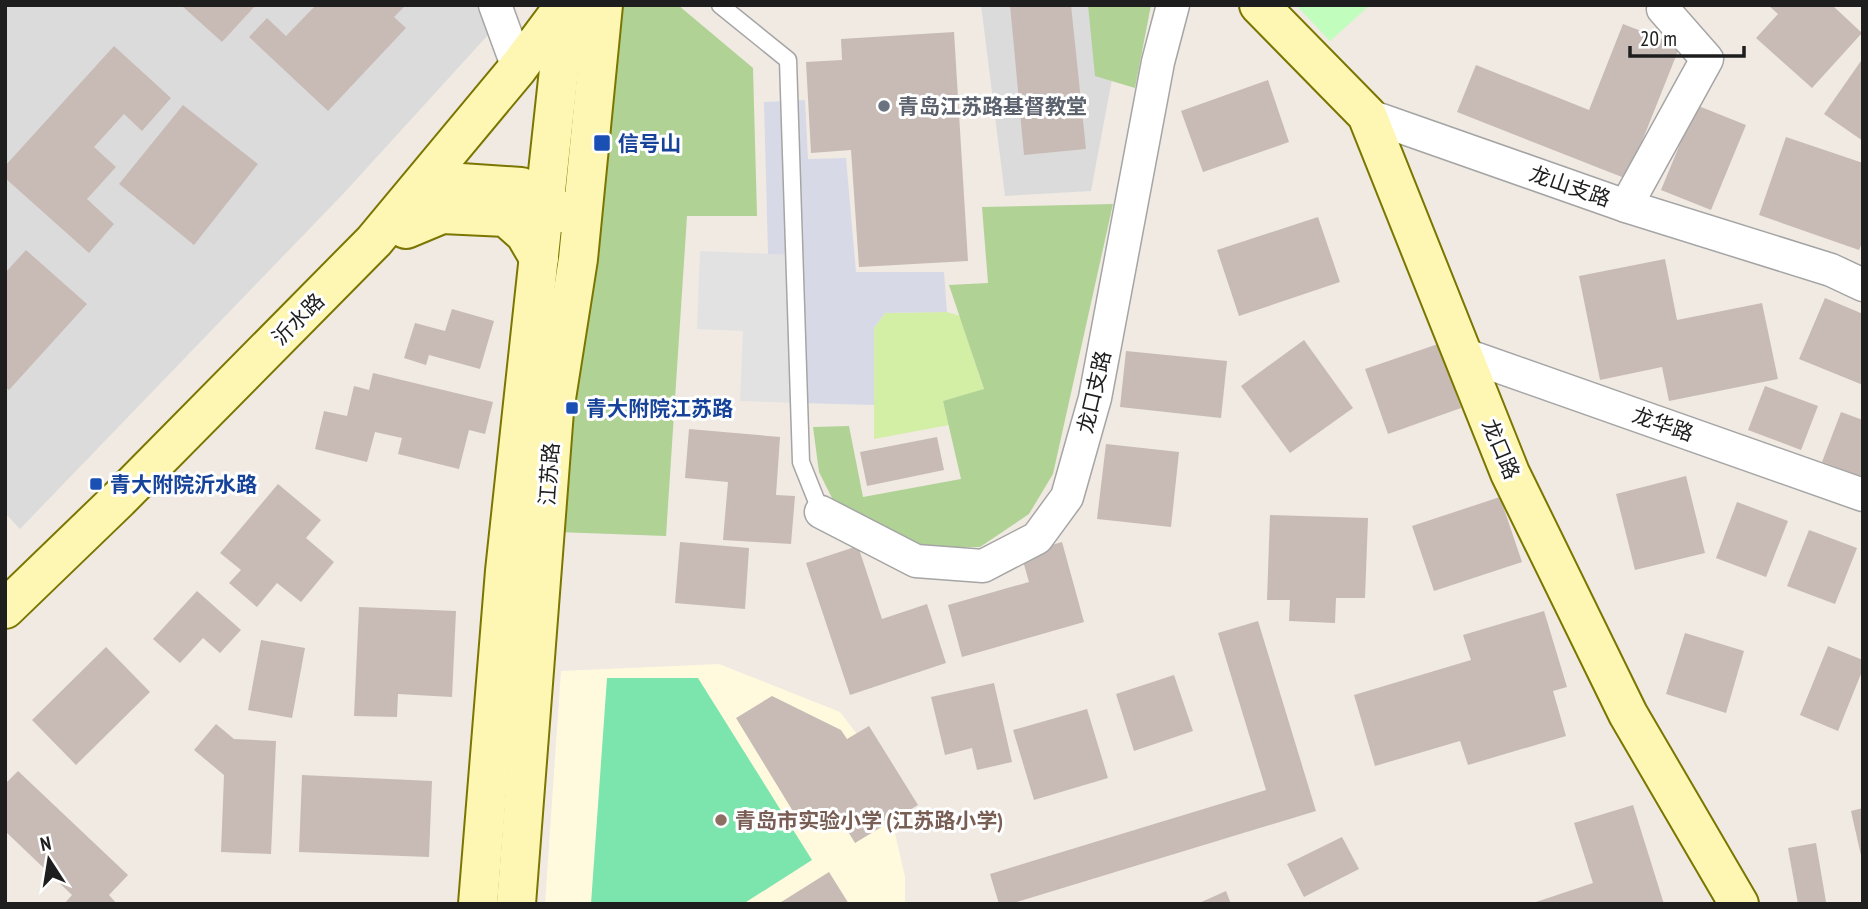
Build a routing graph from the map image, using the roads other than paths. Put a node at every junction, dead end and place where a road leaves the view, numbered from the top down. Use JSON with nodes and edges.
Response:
{"nodes":[{"id":1,"x":495,"y":5,"type":"edge"},
{"id":2,"x":565,"y":5,"type":"edge"},
{"id":3,"x":603,"y":5,"type":"edge"},
{"id":4,"x":719,"y":5,"type":"edge"},
{"id":5,"x":1173,"y":5,"type":"edge"},
{"id":6,"x":1259,"y":5,"type":"edge"},
{"id":7,"x":1667,"y":5,"type":"edge"},
{"id":8,"x":518,"y":68,"type":"junction"},
{"id":9,"x":1367,"y":115,"type":"junction"},
{"id":10,"x":545,"y":202,"type":"junction"},
{"id":11,"x":1626,"y":206,"type":"junction"},
{"id":12,"x":374,"y":241,"type":"junction"},
{"id":13,"x":539,"y":258,"type":"junction"},
{"id":14,"x":578,"y":259,"type":"junction"},
{"id":15,"x":1863,"y":285,"type":"edge"},
{"id":16,"x":1463,"y":354,"type":"junction"},
{"id":17,"x":1863,"y":495,"type":"edge"},
{"id":18,"x":821,"y":512,"type":"joint"},
{"id":19,"x":5,"y":609,"type":"edge"},
{"id":20,"x":478,"y":904,"type":"edge"},
{"id":21,"x":516,"y":904,"type":"edge"},
{"id":22,"x":1739,"y":904,"type":"edge"}],
"edges":[{"from":1,"to":8,"type":"street"},
{"from":2,"to":8,"type":"main road","name":"沂水路"},
{"from":2,"to":10,"type":"main road","name":"江苏路"},
{"from":3,"to":14,"type":"main road","name":"江苏路"},
{"from":4,"to":18,"type":"lane"},
{"from":5,"to":18,"type":"street","name":"龙口支路"},
{"from":6,"to":9,"type":"main road","name":"龙口路"},
{"from":7,"to":11,"type":"street","name":"龙山支路"},
{"from":8,"to":12,"type":"main road","name":"沂水路"},
{"from":9,"to":11,"type":"street","name":"龙山支路"},
{"from":9,"to":16,"type":"main road","name":"龙口路"},
{"from":10,"to":12,"type":"main road"},
{"from":10,"to":13,"type":"main road","name":"江苏路"},
{"from":10,"to":14,"type":"main road"},
{"from":11,"to":15,"type":"street"},
{"from":12,"to":13,"type":"main road"},
{"from":12,"to":19,"type":"main road","name":"沂水路"},
{"from":13,"to":20,"type":"main road","name":"江苏路"},
{"from":14,"to":21,"type":"main road","name":"江苏路"},
{"from":16,"to":17,"type":"street","name":"龙华路"},
{"from":16,"to":22,"type":"main road","name":"龙口路"}]}
